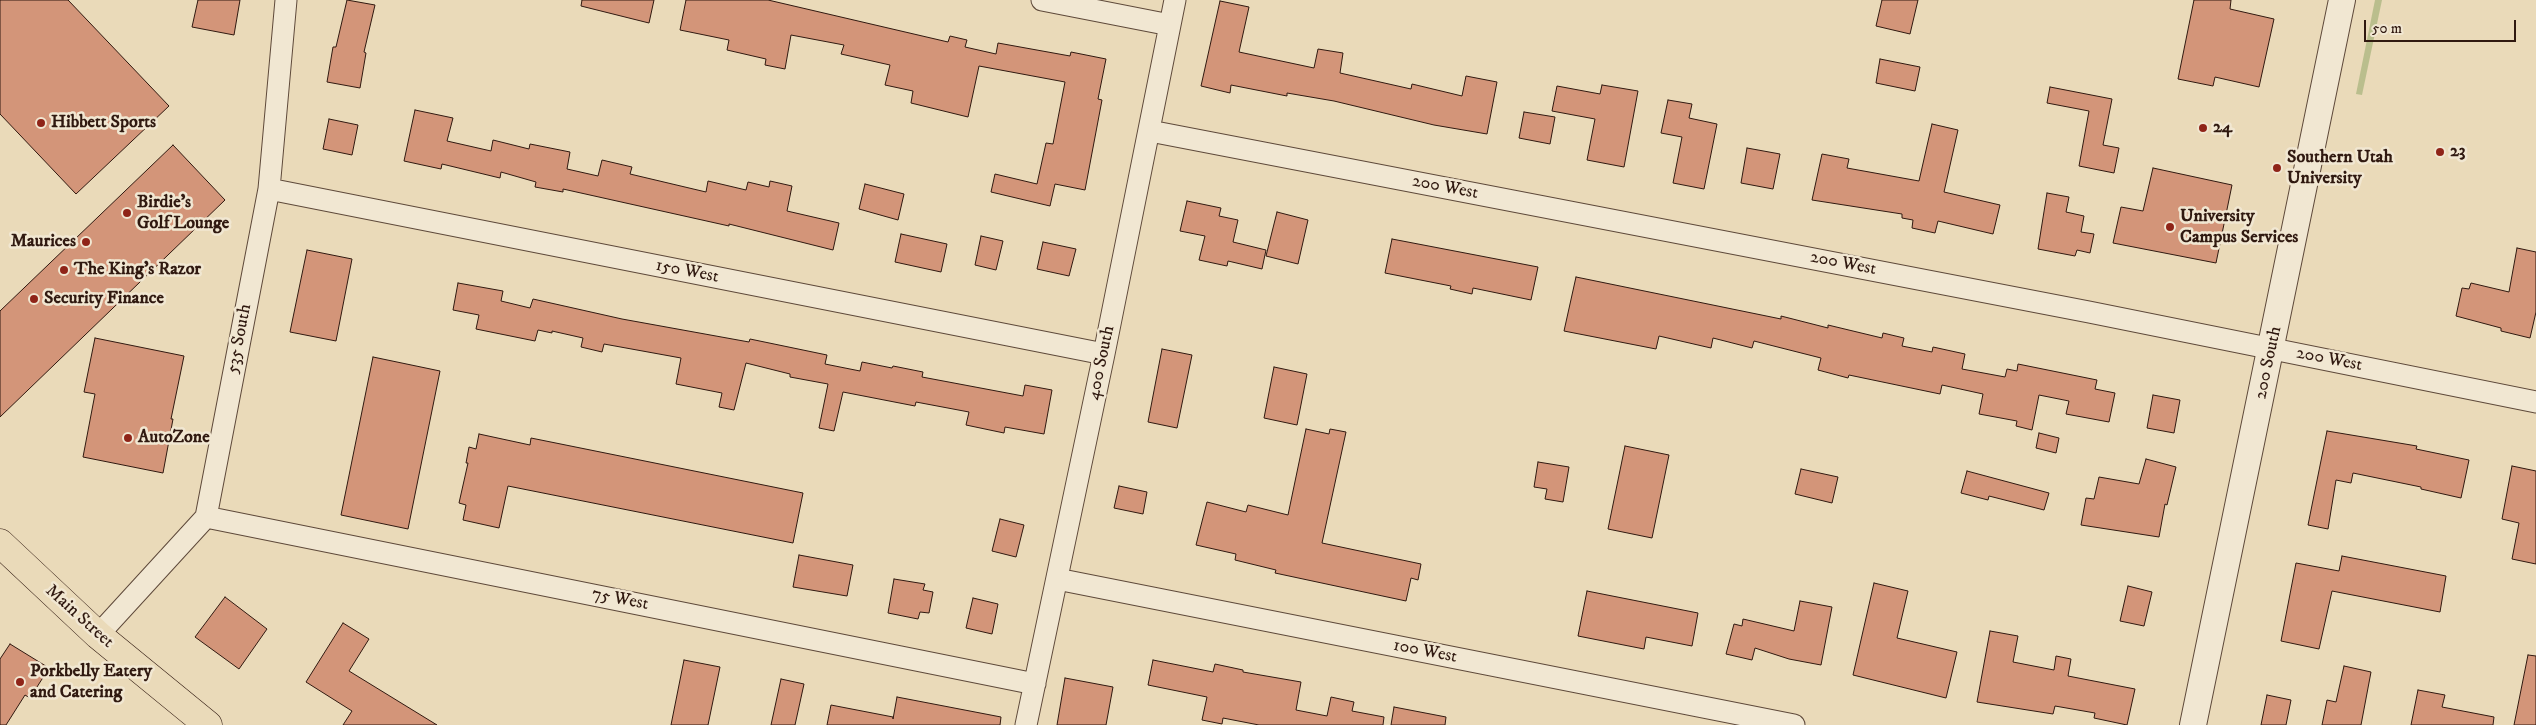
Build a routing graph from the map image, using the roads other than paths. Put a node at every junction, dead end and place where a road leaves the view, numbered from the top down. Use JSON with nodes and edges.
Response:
{"nodes":[{"id":1,"x":286,"y":0,"type":"edge"},
{"id":2,"x":1042,"y":0,"type":"edge"},
{"id":3,"x":1175,"y":0,"type":"edge"},
{"id":4,"x":2342,"y":0,"type":"edge"},
{"id":5,"x":1170,"y":26,"type":"junction"},
{"id":6,"x":1150,"y":131,"type":"junction"},
{"id":7,"x":269,"y":189,"type":"junction"},
{"id":8,"x":2271,"y":349,"type":"junction"},
{"id":9,"x":1104,"y":354,"type":"junction"},
{"id":10,"x":2536,"y":402,"type":"edge"},
{"id":11,"x":206,"y":517,"type":"junction"},
{"id":12,"x":0,"y":543,"type":"edge"},
{"id":13,"x":1057,"y":579,"type":"junction"},
{"id":14,"x":98,"y":636,"type":"junction"},
{"id":15,"x":1034,"y":684,"type":"junction"},
{"id":16,"x":208,"y":725,"type":"edge"},
{"id":17,"x":1026,"y":725,"type":"edge"},
{"id":18,"x":1794,"y":725,"type":"edge"},
{"id":19,"x":2193,"y":725,"type":"edge"}],
"edges":[{"from":1,"to":7,"type":"street","name":"535 South"},
{"from":2,"to":5,"type":"street"},
{"from":3,"to":5,"type":"street","name":"400 South"},
{"from":4,"to":8,"type":"street","name":"200 South"},
{"from":5,"to":6,"type":"street","name":"400 South"},
{"from":6,"to":8,"type":"street","name":"200 West"},
{"from":6,"to":9,"type":"street","name":"400 South"},
{"from":7,"to":9,"type":"street","name":"150 West"},
{"from":7,"to":11,"type":"street","name":"535 South"},
{"from":8,"to":10,"type":"street","name":"200 West"},
{"from":8,"to":19,"type":"street","name":"200 South"},
{"from":9,"to":13,"type":"street","name":"400 South"},
{"from":11,"to":14,"type":"street"},
{"from":11,"to":15,"type":"street","name":"75 West"},
{"from":12,"to":14,"type":"main road","name":"Main Street"},
{"from":13,"to":15,"type":"street","name":"400 South"},
{"from":13,"to":18,"type":"street","name":"100 West"},
{"from":14,"to":16,"type":"main road","name":"Main Street"},
{"from":15,"to":17,"type":"street","name":"400 South"}]}
